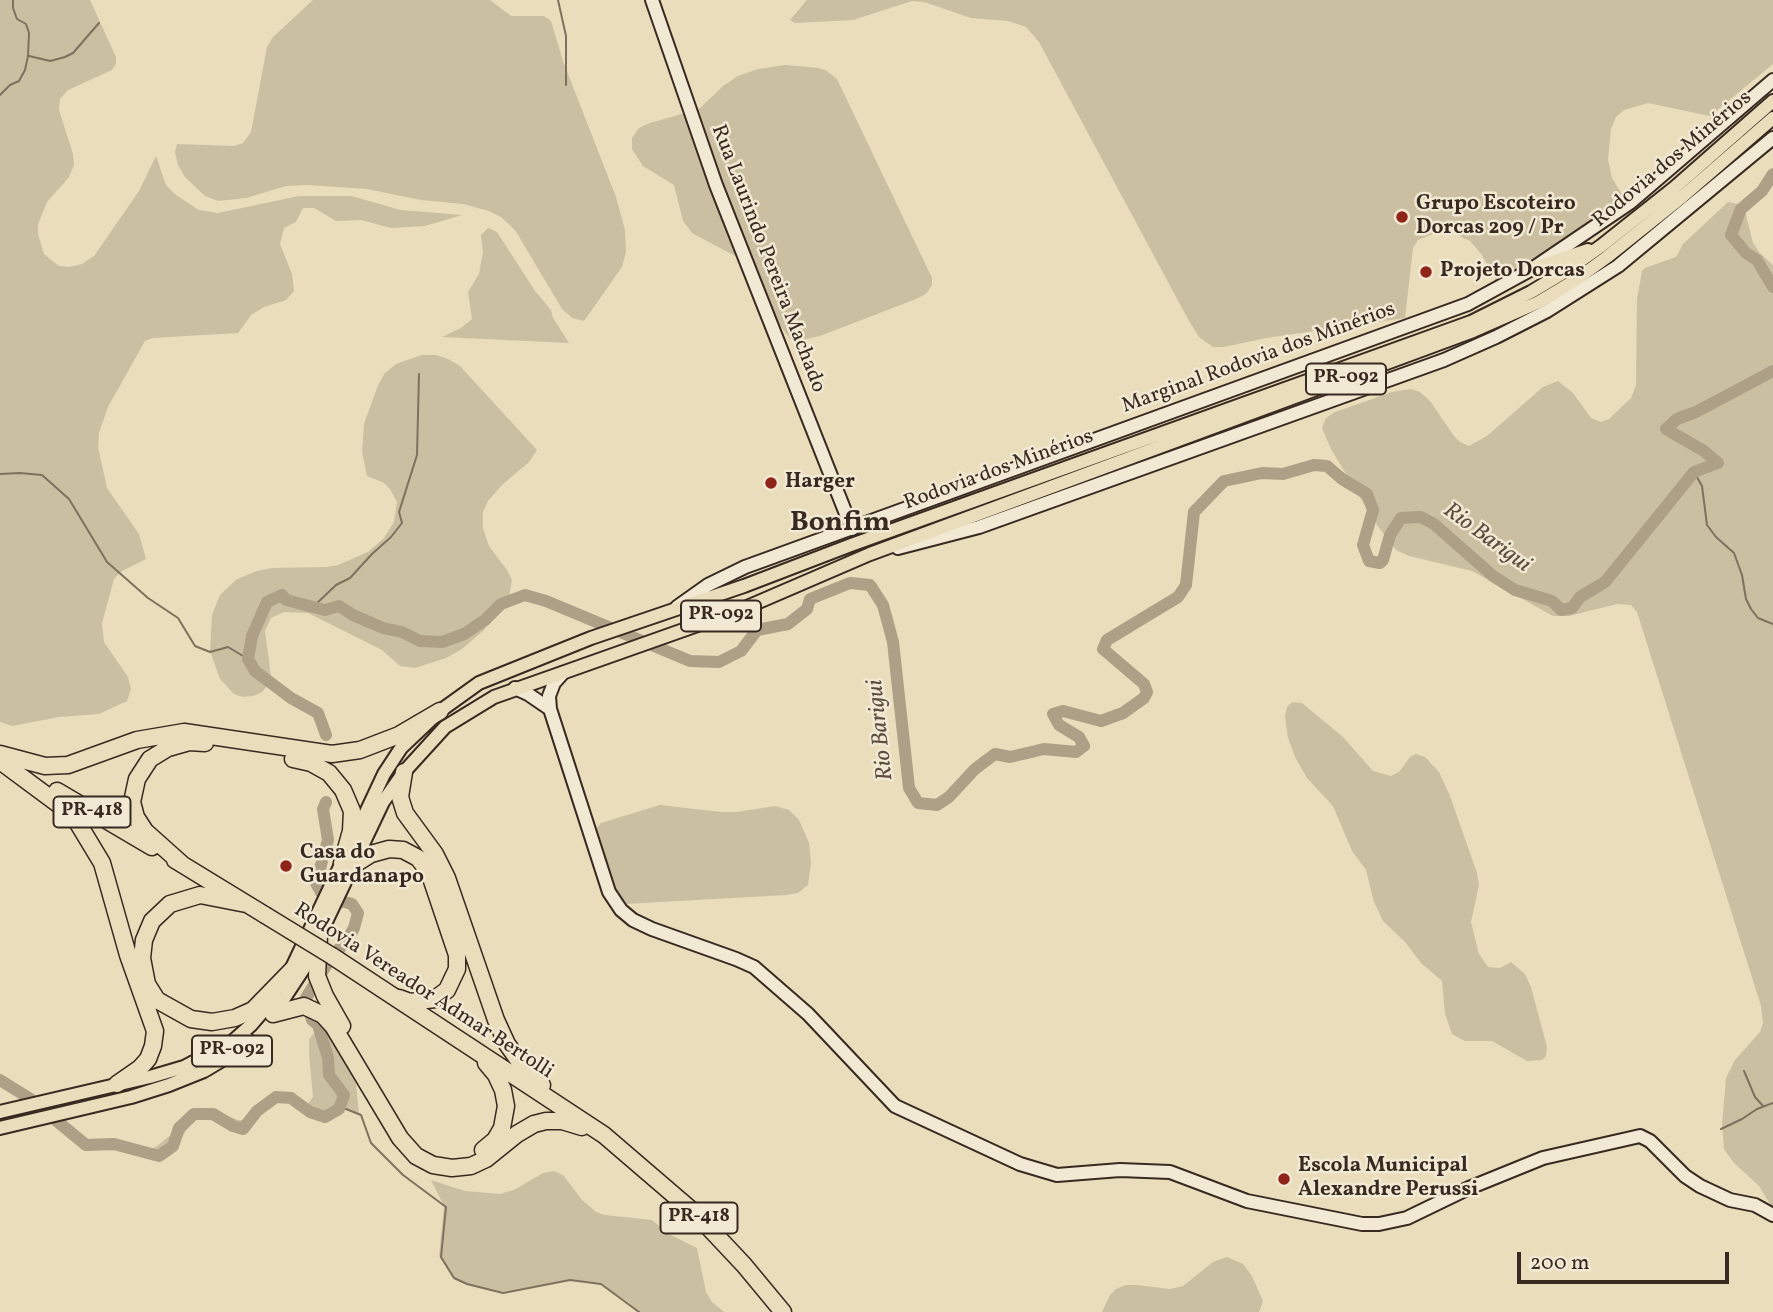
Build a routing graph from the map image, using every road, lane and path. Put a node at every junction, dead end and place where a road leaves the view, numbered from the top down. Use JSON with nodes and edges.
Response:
{"nodes":[{"id":1,"x":652,"y":0,"type":"edge"},
{"id":2,"x":1773,"y":80,"type":"edge"},
{"id":3,"x":1773,"y":101,"type":"edge"},
{"id":4,"x":1773,"y":118,"type":"edge"},
{"id":5,"x":1773,"y":138,"type":"edge"},
{"id":6,"x":1601,"y":246,"type":"junction"},
{"id":7,"x":1532,"y":269,"type":"junction"},
{"id":8,"x":852,"y":529,"type":"junction"},
{"id":9,"x":870,"y":554,"type":"junction"},
{"id":10,"x":674,"y":609,"type":"junction"},
{"id":11,"x":563,"y":673,"type":"junction"},
{"id":12,"x":515,"y":688,"type":"junction"},
{"id":13,"x":550,"y":709,"type":"junction"},
{"id":14,"x":440,"y":711,"type":"junction"},
{"id":15,"x":0,"y":757,"type":"edge"},
{"id":16,"x":404,"y":772,"type":"junction"},
{"id":17,"x":183,"y":865,"type":"junction"},
{"id":18,"x":345,"y":868,"type":"junction"},
{"id":19,"x":246,"y":904,"type":"junction"},
{"id":20,"x":327,"y":906,"type":"junction"},
{"id":21,"x":319,"y":936,"type":"junction"},
{"id":22,"x":292,"y":970,"type":"junction"},
{"id":23,"x":390,"y":995,"type":"junction"},
{"id":24,"x":273,"y":1014,"type":"junction"},
{"id":25,"x":480,"y":1055,"type":"junction"},
{"id":26,"x":117,"y":1084,"type":"junction"},
{"id":27,"x":0,"y":1112,"type":"edge"},
{"id":28,"x":0,"y":1128,"type":"edge"},
{"id":29,"x":604,"y":1135,"type":"junction"},
{"id":30,"x":1773,"y":1215,"type":"edge"},
{"id":31,"x":783,"y":1312,"type":"edge"}],
"edges":[{"from":1,"to":8,"type":"main road","name":"Rua Laurindo Pereira Machado"},
{"from":2,"to":7,"type":"main road","name":"Marginal Rodovia dos Minérios"},
{"from":3,"to":6,"type":"main road","name":"Rodovia dos Minérios","number":"PR-092"},
{"from":4,"to":9,"type":"main road","name":"Rodovia dos Minérios","number":"PR-092"},
{"from":5,"to":9,"type":"main road"},
{"from":6,"to":7,"type":"main road"},
{"from":6,"to":10,"type":"main road","name":"Rodovia dos Minérios","number":"PR-092"},
{"from":7,"to":8,"type":"main road","name":"Marginal Rodovia dos Minérios"},
{"from":8,"to":10,"type":"main road","name":"Marginal Rodovia dos Minérios"},
{"from":9,"to":11,"type":"main road","name":"Rodovia dos Minérios","number":"PR-092"},
{"from":10,"to":14,"type":"main road","name":"Rodovia dos Minérios","number":"PR-092"},
{"from":11,"to":12,"type":"main road","name":"Rodovia dos Minérios","number":"PR-092"},
{"from":11,"to":13,"type":"main road"},
{"from":12,"to":13,"type":"main road"},
{"from":12,"to":16,"type":"main road","name":"Rodovia dos Minérios","number":"PR-092"},
{"from":13,"to":30,"type":"main road"},
{"from":14,"to":15,"type":"highway"},
{"from":14,"to":18,"type":"main road","name":"Rodovia dos Minérios","number":"PR-092"},
{"from":15,"to":17,"type":"highway","name":"Rodovia Vereador Admar Bertolli","number":"PR-418"},
{"from":15,"to":26,"type":"highway"},
{"from":16,"to":18,"type":"main road","name":"Rodovia dos Minérios","number":"PR-092"},
{"from":16,"to":29,"type":"highway"},
{"from":17,"to":18,"type":"highway"},
{"from":17,"to":19,"type":"highway","name":"Rodovia Vereador Admar Bertolli","number":"PR-418"},
{"from":18,"to":20,"type":"main road","name":"Rodovia dos Minérios","number":"PR-092"},
{"from":18,"to":23,"type":"highway"},
{"from":19,"to":22,"type":"highway"},
{"from":19,"to":23,"type":"highway","name":"Rodovia Vereador Admar Bertolli","number":"PR-418","bridge":true},
{"from":20,"to":21,"type":"main road","name":"Rodovia dos Minérios","number":"PR-092"},
{"from":20,"to":22,"type":"main road","name":"Rodovia dos Minérios","number":"PR-092"},
{"from":21,"to":24,"type":"main road","name":"Rodovia dos Minérios","number":"PR-092"},
{"from":21,"to":25,"type":"highway"},
{"from":22,"to":26,"type":"main road","name":"Rodovia dos Minérios","number":"PR-092"},
{"from":23,"to":25,"type":"highway","name":"Rodovia Vereador Admar Bertolli","number":"PR-418"},
{"from":24,"to":28,"type":"main road","name":"Rodovia dos Minérios","number":"PR-092"},
{"from":24,"to":29,"type":"highway"},
{"from":25,"to":29,"type":"highway","name":"Rodovia Vereador Admar Bertolli","number":"PR-418"},
{"from":26,"to":27,"type":"main road","name":"Rodovia dos Minérios","number":"PR-092"},
{"from":29,"to":31,"type":"highway","name":"Rodovia Vereador Admar Bertolli","number":"PR-418"}]}
